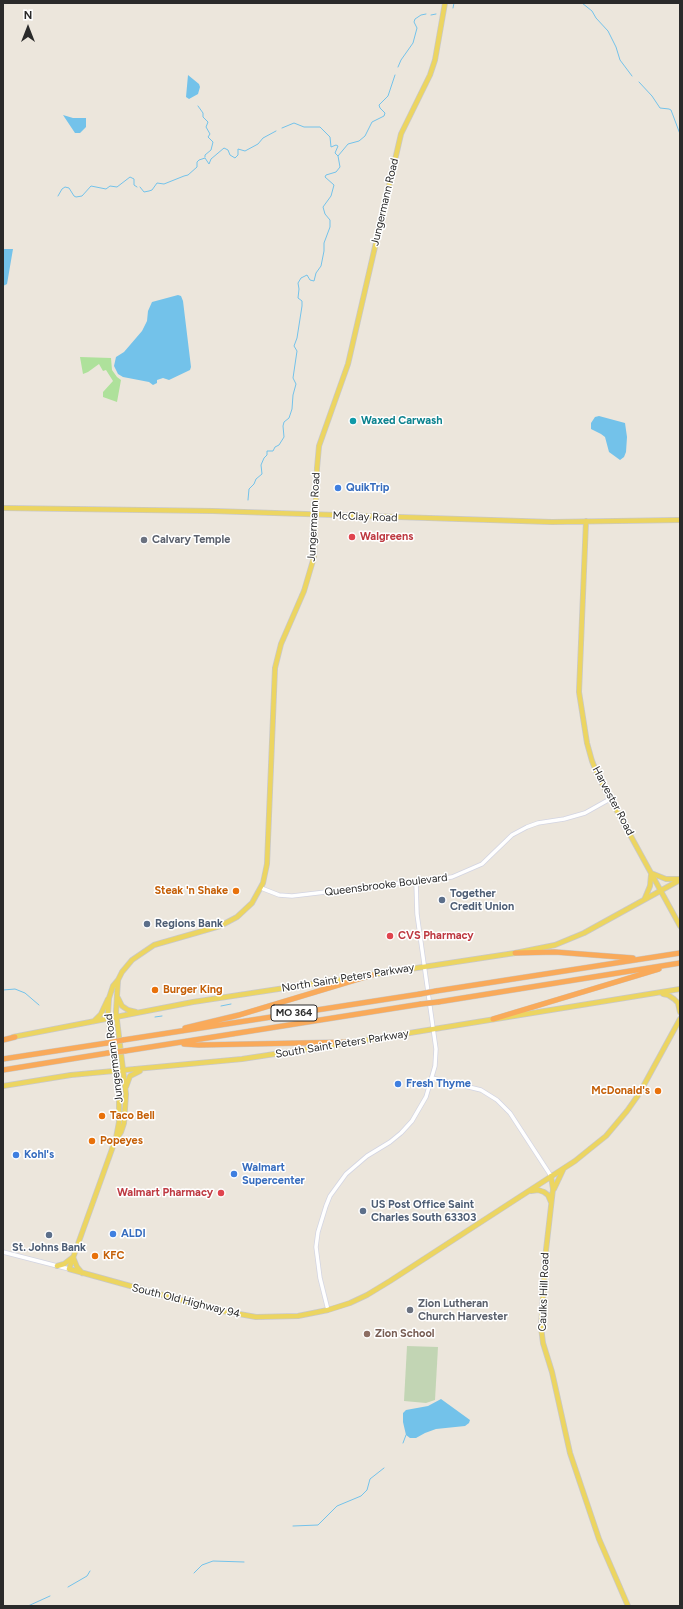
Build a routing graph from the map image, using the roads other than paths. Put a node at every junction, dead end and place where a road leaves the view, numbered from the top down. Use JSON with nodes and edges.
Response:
{"nodes":[{"id":1,"x":445,"y":3,"type":"edge"},
{"id":2,"x":3,"y":508,"type":"edge"},
{"id":3,"x":316,"y":515,"type":"junction"},
{"id":4,"x":680,"y":520,"type":"edge"},
{"id":5,"x":586,"y":521,"type":"junction"},
{"id":6,"x":610,"y":799,"type":"junction"},
{"id":7,"x":651,"y":873,"type":"junction"},
{"id":8,"x":680,"y":879,"type":"edge"},
{"id":9,"x":416,"y":882,"type":"junction"},
{"id":10,"x":261,"y":888,"type":"junction"},
{"id":11,"x":660,"y":890,"type":"junction"},
{"id":12,"x":645,"y":899,"type":"junction"},
{"id":13,"x":680,"y":926,"type":"edge"},
{"id":14,"x":515,"y":953,"type":"junction"},
{"id":15,"x":680,"y":953,"type":"edge"},
{"id":16,"x":644,"y":959,"type":"junction"},
{"id":17,"x":680,"y":963,"type":"edge"},
{"id":18,"x":671,"y":964,"type":"junction"},
{"id":19,"x":425,"y":967,"type":"junction"},
{"id":20,"x":372,"y":975,"type":"junction"},
{"id":21,"x":118,"y":980,"type":"junction"},
{"id":22,"x":680,"y":989,"type":"edge"},
{"id":23,"x":657,"y":993,"type":"junction"},
{"id":24,"x":117,"y":994,"type":"junction"},
{"id":25,"x":109,"y":998,"type":"junction"},
{"id":26,"x":140,"y":1012,"type":"junction"},
{"id":27,"x":680,"y":1012,"type":"edge"},
{"id":28,"x":116,"y":1017,"type":"junction"},
{"id":29,"x":108,"y":1019,"type":"junction"},
{"id":30,"x":680,"y":1019,"type":"edge"},
{"id":31,"x":494,"y":1020,"type":"junction"},
{"id":32,"x":92,"y":1022,"type":"junction"},
{"id":33,"x":434,"y":1030,"type":"junction"},
{"id":34,"x":169,"y":1033,"type":"junction"},
{"id":35,"x":15,"y":1037,"type":"joint"},
{"id":36,"x":3,"y":1039,"type":"edge"},
{"id":37,"x":351,"y":1042,"type":"junction"},
{"id":38,"x":175,"y":1043,"type":"junction"},
{"id":39,"x":3,"y":1059,"type":"edge"},
{"id":40,"x":142,"y":1069,"type":"junction"},
{"id":41,"x":124,"y":1070,"type":"junction"},
{"id":42,"x":115,"y":1071,"type":"junction"},
{"id":43,"x":3,"y":1072,"type":"edge"},
{"id":44,"x":432,"y":1078,"type":"junction"},
{"id":45,"x":3,"y":1086,"type":"edge"},
{"id":46,"x":126,"y":1089,"type":"junction"},
{"id":47,"x":116,"y":1138,"type":"junction"},
{"id":48,"x":564,"y":1168,"type":"junction"},
{"id":49,"x":551,"y":1176,"type":"junction"},
{"id":50,"x":526,"y":1194,"type":"junction"},
{"id":51,"x":552,"y":1194,"type":"junction"},
{"id":52,"x":551,"y":1202,"type":"junction"},
{"id":53,"x":3,"y":1252,"type":"edge"},
{"id":54,"x":73,"y":1257,"type":"junction"},
{"id":55,"x":57,"y":1266,"type":"junction"},
{"id":56,"x":69,"y":1269,"type":"junction"},
{"id":57,"x":82,"y":1273,"type":"junction"},
{"id":58,"x":328,"y":1310,"type":"junction"},
{"id":59,"x":628,"y":1606,"type":"edge"}],
"edges":[{"from":1,"to":3,"type":"main road","name":"Jungermann Road"},
{"from":2,"to":3,"type":"main road","name":"McClay Road"},
{"from":3,"to":5,"type":"main road","name":"McClay Road"},
{"from":3,"to":10,"type":"main road","name":"Jungermann Road"},
{"from":4,"to":5,"type":"main road","name":"McClay Road"},
{"from":5,"to":6,"type":"main road","name":"Harvester Road"},
{"from":6,"to":7,"type":"main road","name":"Harvester Road"},
{"from":6,"to":9,"type":"street","name":"Queensbrooke Boulevard"},
{"from":7,"to":8,"type":"main road"},
{"from":7,"to":11,"type":"main road","name":"Harvester Road"},
{"from":7,"to":12,"type":"main road"},
{"from":8,"to":11,"type":"main road","name":"North Saint Peters Parkway"},
{"from":9,"to":10,"type":"street","name":"Queensbrooke Boulevard"},
{"from":9,"to":19,"type":"street"},
{"from":10,"to":21,"type":"main road","name":"Jungermann Road"},
{"from":11,"to":12,"type":"main road","name":"North Saint Peters Parkway"},
{"from":11,"to":13,"type":"main road","name":"Harvester Road"},
{"from":12,"to":14,"type":"main road","name":"North Saint Peters Parkway"},
{"from":14,"to":16,"type":"highway"},
{"from":14,"to":19,"type":"main road","name":"North Saint Peters Parkway"},
{"from":15,"to":16,"type":"highway","number":"MO 364"},
{"from":16,"to":34,"type":"highway","number":"MO 364","bridge":true},
{"from":17,"to":18,"type":"highway","number":"MO 364"},
{"from":18,"to":31,"type":"highway"},
{"from":18,"to":38,"type":"highway","number":"MO 364","bridge":true},
{"from":19,"to":20,"type":"main road","name":"North Saint Peters Parkway"},
{"from":19,"to":33,"type":"street"},
{"from":20,"to":26,"type":"main road","name":"North Saint Peters Parkway"},
{"from":20,"to":34,"type":"highway"},
{"from":21,"to":24,"type":"main road","name":"Jungermann Road"},
{"from":21,"to":25,"type":"main road","name":"Jungermann Road"},
{"from":22,"to":23,"type":"main road","name":"South Saint Peters Parkway"},
{"from":23,"to":27,"type":"main road"},
{"from":23,"to":31,"type":"main road","name":"South Saint Peters Parkway"},
{"from":24,"to":26,"type":"main road"},
{"from":24,"to":28,"type":"main road","name":"Jungermann Road"},
{"from":25,"to":29,"type":"main road","name":"Jungermann Road"},
{"from":25,"to":32,"type":"main road"},
{"from":26,"to":28,"type":"main road","name":"North Saint Peters Parkway"},
{"from":28,"to":29,"type":"main road","name":"North Saint Peters Parkway"},
{"from":28,"to":41,"type":"main road","name":"Jungermann Road"},
{"from":29,"to":32,"type":"main road","name":"North Saint Peters Parkway"},
{"from":29,"to":42,"type":"main road","name":"Jungermann Road"},
{"from":30,"to":48,"type":"main road"},
{"from":31,"to":33,"type":"main road","name":"South Saint Peters Parkway"},
{"from":32,"to":35,"type":"main road","name":"North Saint Peters Parkway"},
{"from":33,"to":37,"type":"main road","name":"South Saint Peters Parkway"},
{"from":33,"to":44,"type":"street"},
{"from":34,"to":39,"type":"highway","number":"MO 364","bridge":true},
{"from":35,"to":36,"type":"highway"},
{"from":37,"to":38,"type":"highway"},
{"from":37,"to":40,"type":"main road","name":"South Saint Peters Parkway"},
{"from":38,"to":43,"type":"highway","number":"MO 364","bridge":true},
{"from":40,"to":41,"type":"main road","name":"South Saint Peters Parkway"},
{"from":40,"to":46,"type":"main road"},
{"from":41,"to":42,"type":"main road","name":"South Saint Peters Parkway"},
{"from":41,"to":46,"type":"main road","name":"Jungermann Road"},
{"from":42,"to":45,"type":"main road","name":"South Saint Peters Parkway"},
{"from":42,"to":47,"type":"main road","name":"Jungermann Road"},
{"from":44,"to":49,"type":"street","name":"Caulks Hill Road"},
{"from":44,"to":58,"type":"street"},
{"from":46,"to":47,"type":"main road","name":"Jungermann Road"},
{"from":47,"to":54,"type":"main road","name":"Jungermann Road"},
{"from":48,"to":49,"type":"main road"},
{"from":48,"to":51,"type":"main road"},
{"from":49,"to":50,"type":"main road","name":"South Old Highway 94"},
{"from":49,"to":51,"type":"main road","name":"Caulks Hill Road"},
{"from":50,"to":52,"type":"main road"},
{"from":50,"to":58,"type":"main road","name":"South Old Highway 94"},
{"from":51,"to":52,"type":"main road","name":"Caulks Hill Road"},
{"from":52,"to":59,"type":"main road","name":"Caulks Hill Road"},
{"from":53,"to":55,"type":"street","name":"South Old Highway 94"},
{"from":54,"to":55,"type":"main road"},
{"from":54,"to":56,"type":"main road","name":"Jungermann Road"},
{"from":54,"to":57,"type":"main road"},
{"from":55,"to":56,"type":"street","name":"South Old Highway 94"},
{"from":56,"to":57,"type":"main road","name":"South Old Highway 94"},
{"from":57,"to":58,"type":"main road","name":"South Old Highway 94"}]}
